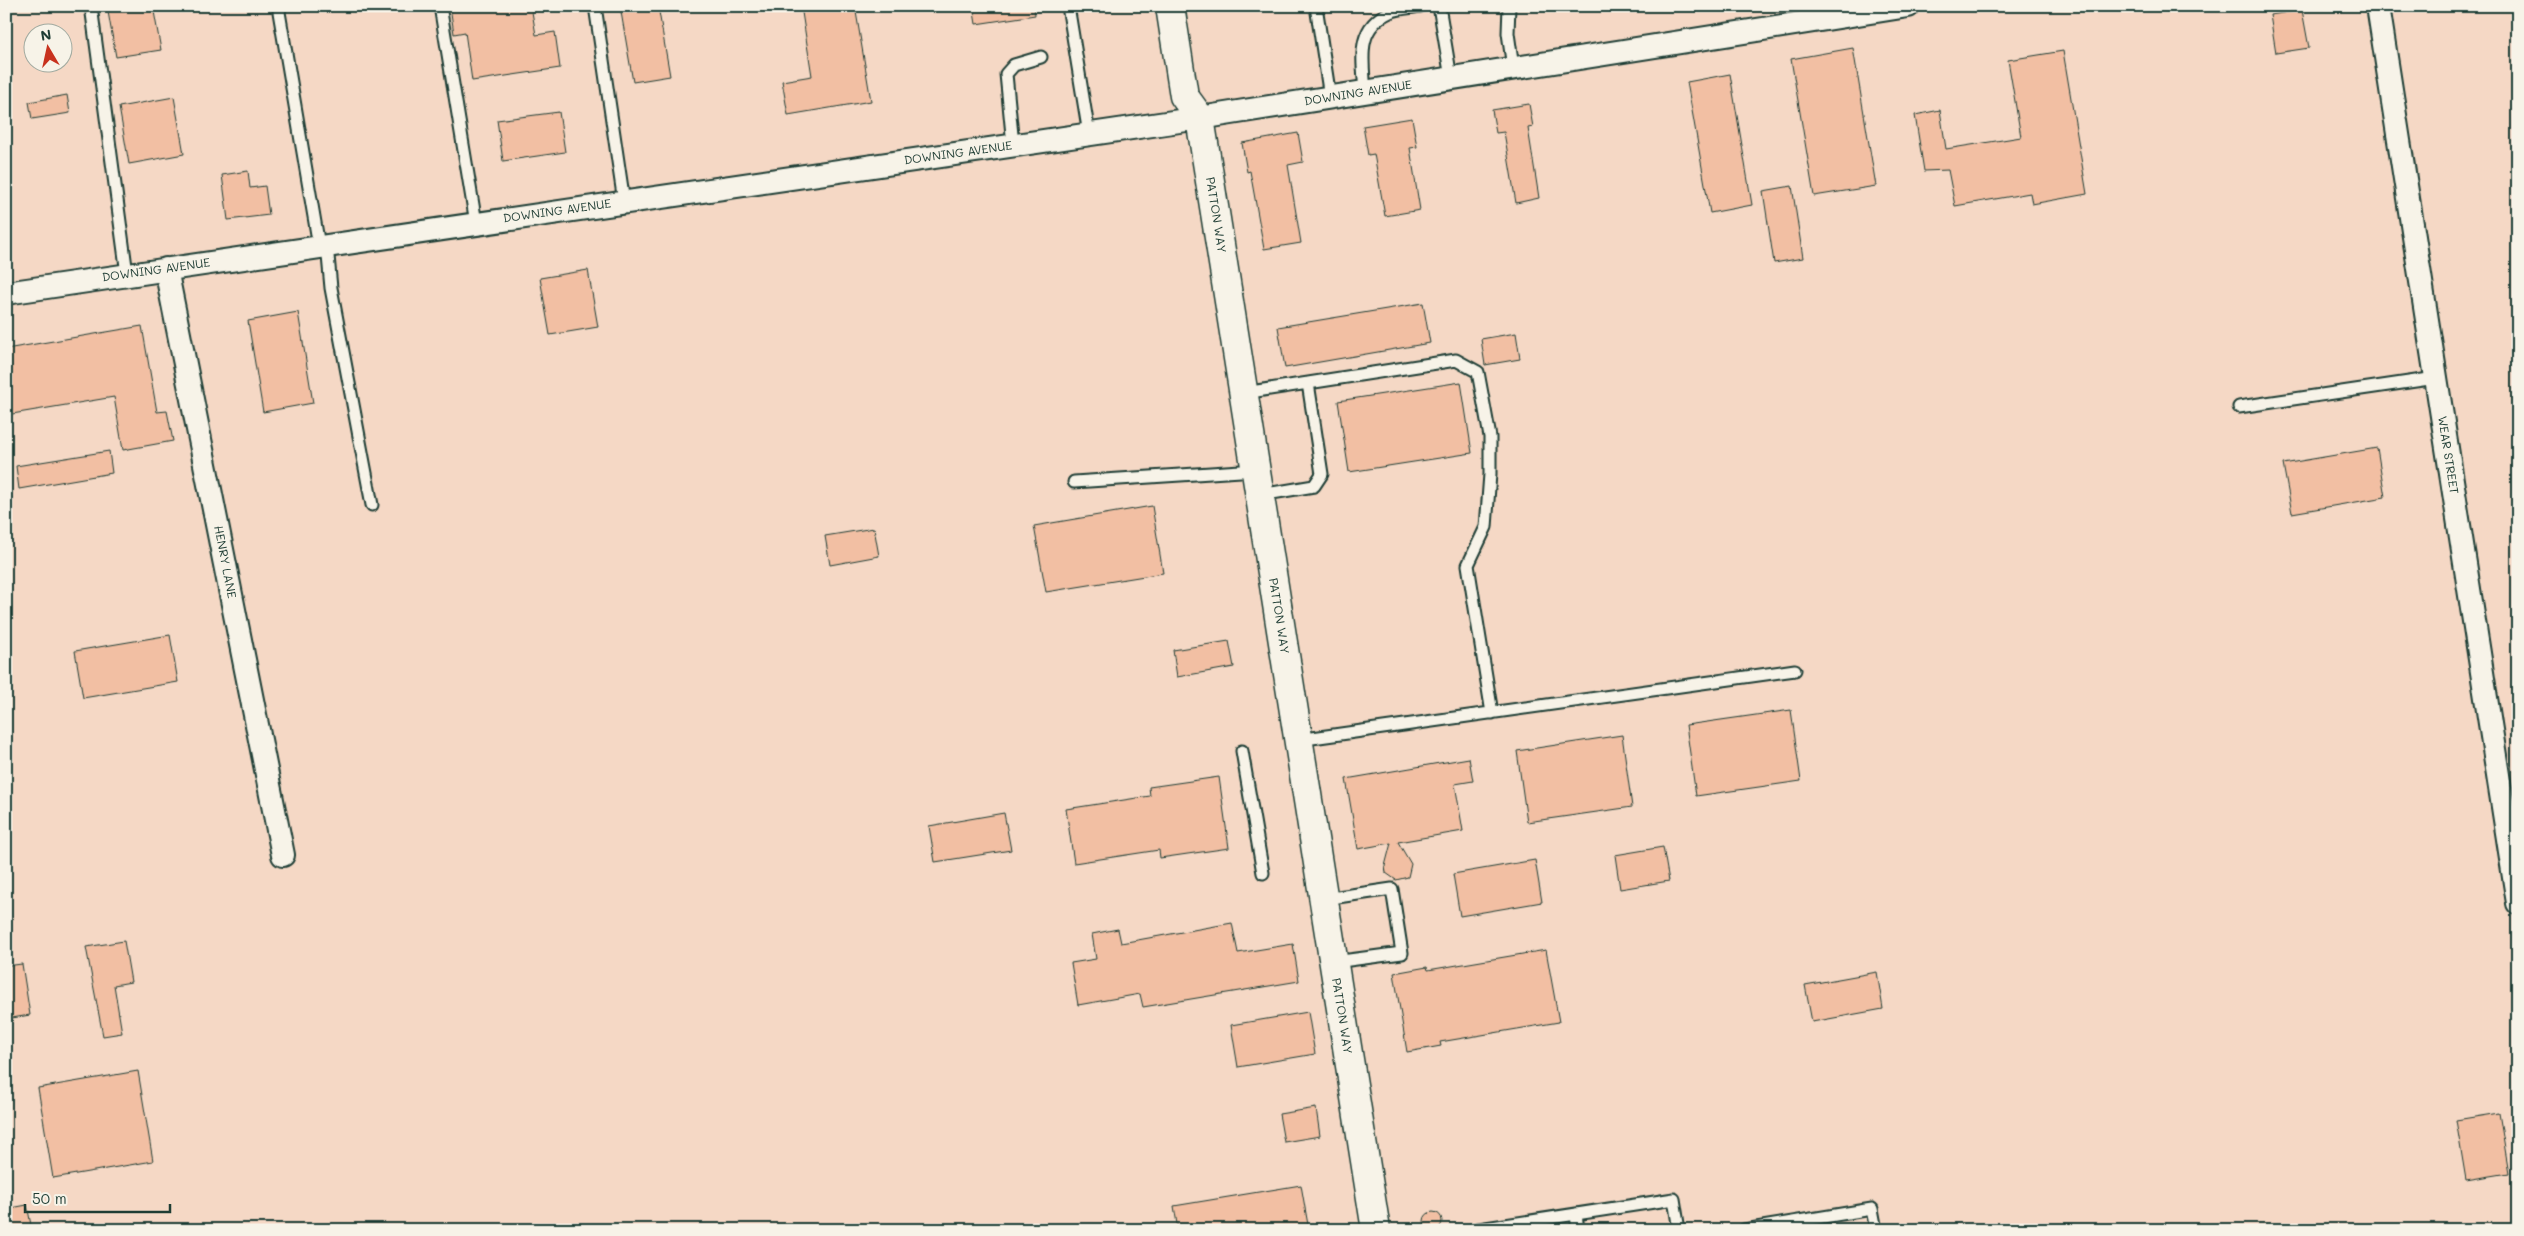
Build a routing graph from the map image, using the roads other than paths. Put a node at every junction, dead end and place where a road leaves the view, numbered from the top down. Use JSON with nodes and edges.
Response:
{"nodes":[{"id":1,"x":91,"y":6,"type":"edge"},
{"id":2,"x":281,"y":6,"type":"edge"},
{"id":3,"x":440,"y":6,"type":"edge"},
{"id":4,"x":595,"y":6,"type":"edge"},
{"id":5,"x":1068,"y":6,"type":"edge"},
{"id":6,"x":1170,"y":6,"type":"edge"},
{"id":7,"x":1316,"y":6,"type":"edge"},
{"id":8,"x":1421,"y":6,"type":"edge"},
{"id":9,"x":1439,"y":6,"type":"edge"},
{"id":10,"x":1509,"y":6,"type":"edge"},
{"id":11,"x":1908,"y":6,"type":"edge"},
{"id":12,"x":2378,"y":6,"type":"edge"},
{"id":13,"x":1041,"y":57,"type":"dead end"},
{"id":14,"x":1513,"y":68,"type":"junction"},
{"id":15,"x":1451,"y":78,"type":"junction"},
{"id":16,"x":1365,"y":92,"type":"junction"},
{"id":17,"x":1330,"y":97,"type":"junction"},
{"id":18,"x":1200,"y":118,"type":"junction"},
{"id":19,"x":1089,"y":134,"type":"junction"},
{"id":20,"x":1013,"y":145,"type":"junction"},
{"id":21,"x":624,"y":202,"type":"junction"},
{"id":22,"x":476,"y":224,"type":"junction"},
{"id":23,"x":323,"y":246,"type":"junction"},
{"id":24,"x":166,"y":268,"type":"junction"},
{"id":25,"x":127,"y":274,"type":"junction"},
{"id":26,"x":6,"y":293,"type":"edge"},
{"id":27,"x":2436,"y":378,"type":"junction"},
{"id":28,"x":1308,"y":383,"type":"junction"},
{"id":29,"x":1244,"y":393,"type":"junction"},
{"id":30,"x":2239,"y":407,"type":"dead end"},
{"id":31,"x":1074,"y":482,"type":"dead end"},
{"id":32,"x":1258,"y":482,"type":"junction"},
{"id":33,"x":372,"y":505,"type":"dead end"},
{"id":34,"x":1795,"y":670,"type":"dead end"},
{"id":35,"x":1492,"y":713,"type":"junction"},
{"id":36,"x":1298,"y":740,"type":"junction"},
{"id":37,"x":1242,"y":751,"type":"dead end"},
{"id":38,"x":283,"y":855,"type":"dead end"},
{"id":39,"x":1263,"y":873,"type":"dead end"},
{"id":40,"x":1324,"y":899,"type":"junction"},
{"id":41,"x":2518,"y":904,"type":"edge"},
{"id":42,"x":1334,"y":962,"type":"junction"},
{"id":43,"x":1576,"y":1214,"type":"junction"},
{"id":44,"x":1376,"y":1230,"type":"edge"},
{"id":45,"x":1472,"y":1230,"type":"edge"},
{"id":46,"x":1578,"y":1230,"type":"edge"},
{"id":47,"x":1679,"y":1230,"type":"edge"},
{"id":48,"x":1744,"y":1230,"type":"edge"},
{"id":49,"x":1876,"y":1230,"type":"edge"}],
"edges":[{"from":1,"to":25,"type":"lane"},
{"from":2,"to":23,"type":"lane"},
{"from":3,"to":22,"type":"lane"},
{"from":4,"to":21,"type":"lane"},
{"from":5,"to":19,"type":"lane"},
{"from":6,"to":18,"type":"street","name":"PATTON WAY"},
{"from":7,"to":17,"type":"lane"},
{"from":8,"to":16,"type":"lane"},
{"from":9,"to":15,"type":"lane"},
{"from":10,"to":14,"type":"lane"},
{"from":11,"to":14,"type":"street","name":"DOWNING AVENUE"},
{"from":12,"to":27,"type":"street","name":"WEAR STREET"},
{"from":13,"to":20,"type":"lane"},
{"from":14,"to":15,"type":"street","name":"DOWNING AVENUE"},
{"from":15,"to":16,"type":"street","name":"DOWNING AVENUE"},
{"from":16,"to":17,"type":"street","name":"DOWNING AVENUE"},
{"from":17,"to":18,"type":"street","name":"DOWNING AVENUE"},
{"from":18,"to":19,"type":"street","name":"DOWNING AVENUE"},
{"from":18,"to":29,"type":"street","name":"PATTON WAY"},
{"from":19,"to":20,"type":"street","name":"DOWNING AVENUE"},
{"from":20,"to":21,"type":"street","name":"DOWNING AVENUE"},
{"from":21,"to":22,"type":"street","name":"DOWNING AVENUE"},
{"from":22,"to":23,"type":"street","name":"DOWNING AVENUE"},
{"from":23,"to":24,"type":"street","name":"DOWNING AVENUE"},
{"from":23,"to":33,"type":"lane"},
{"from":24,"to":25,"type":"street","name":"DOWNING AVENUE"},
{"from":24,"to":38,"type":"street","name":"HENRY LANE"},
{"from":25,"to":26,"type":"street","name":"DOWNING AVENUE"},
{"from":27,"to":30,"type":"lane"},
{"from":27,"to":41,"type":"street","name":"WEAR STREET"},
{"from":28,"to":29,"type":"lane"},
{"from":28,"to":32,"type":"lane"},
{"from":28,"to":35,"type":"lane"},
{"from":29,"to":32,"type":"street","name":"PATTON WAY"},
{"from":31,"to":32,"type":"lane"},
{"from":32,"to":36,"type":"street","name":"PATTON WAY"},
{"from":34,"to":35,"type":"lane"},
{"from":35,"to":36,"type":"lane"},
{"from":36,"to":40,"type":"street","name":"PATTON WAY"},
{"from":37,"to":39,"type":"lane"},
{"from":40,"to":42,"type":"street","name":"PATTON WAY"},
{"from":40,"to":42,"type":"lane"},
{"from":42,"to":44,"type":"street","name":"PATTON WAY"},
{"from":43,"to":45,"type":"lane"},
{"from":43,"to":46,"type":"lane"},
{"from":43,"to":47,"type":"lane"},
{"from":48,"to":49,"type":"lane"}]}
